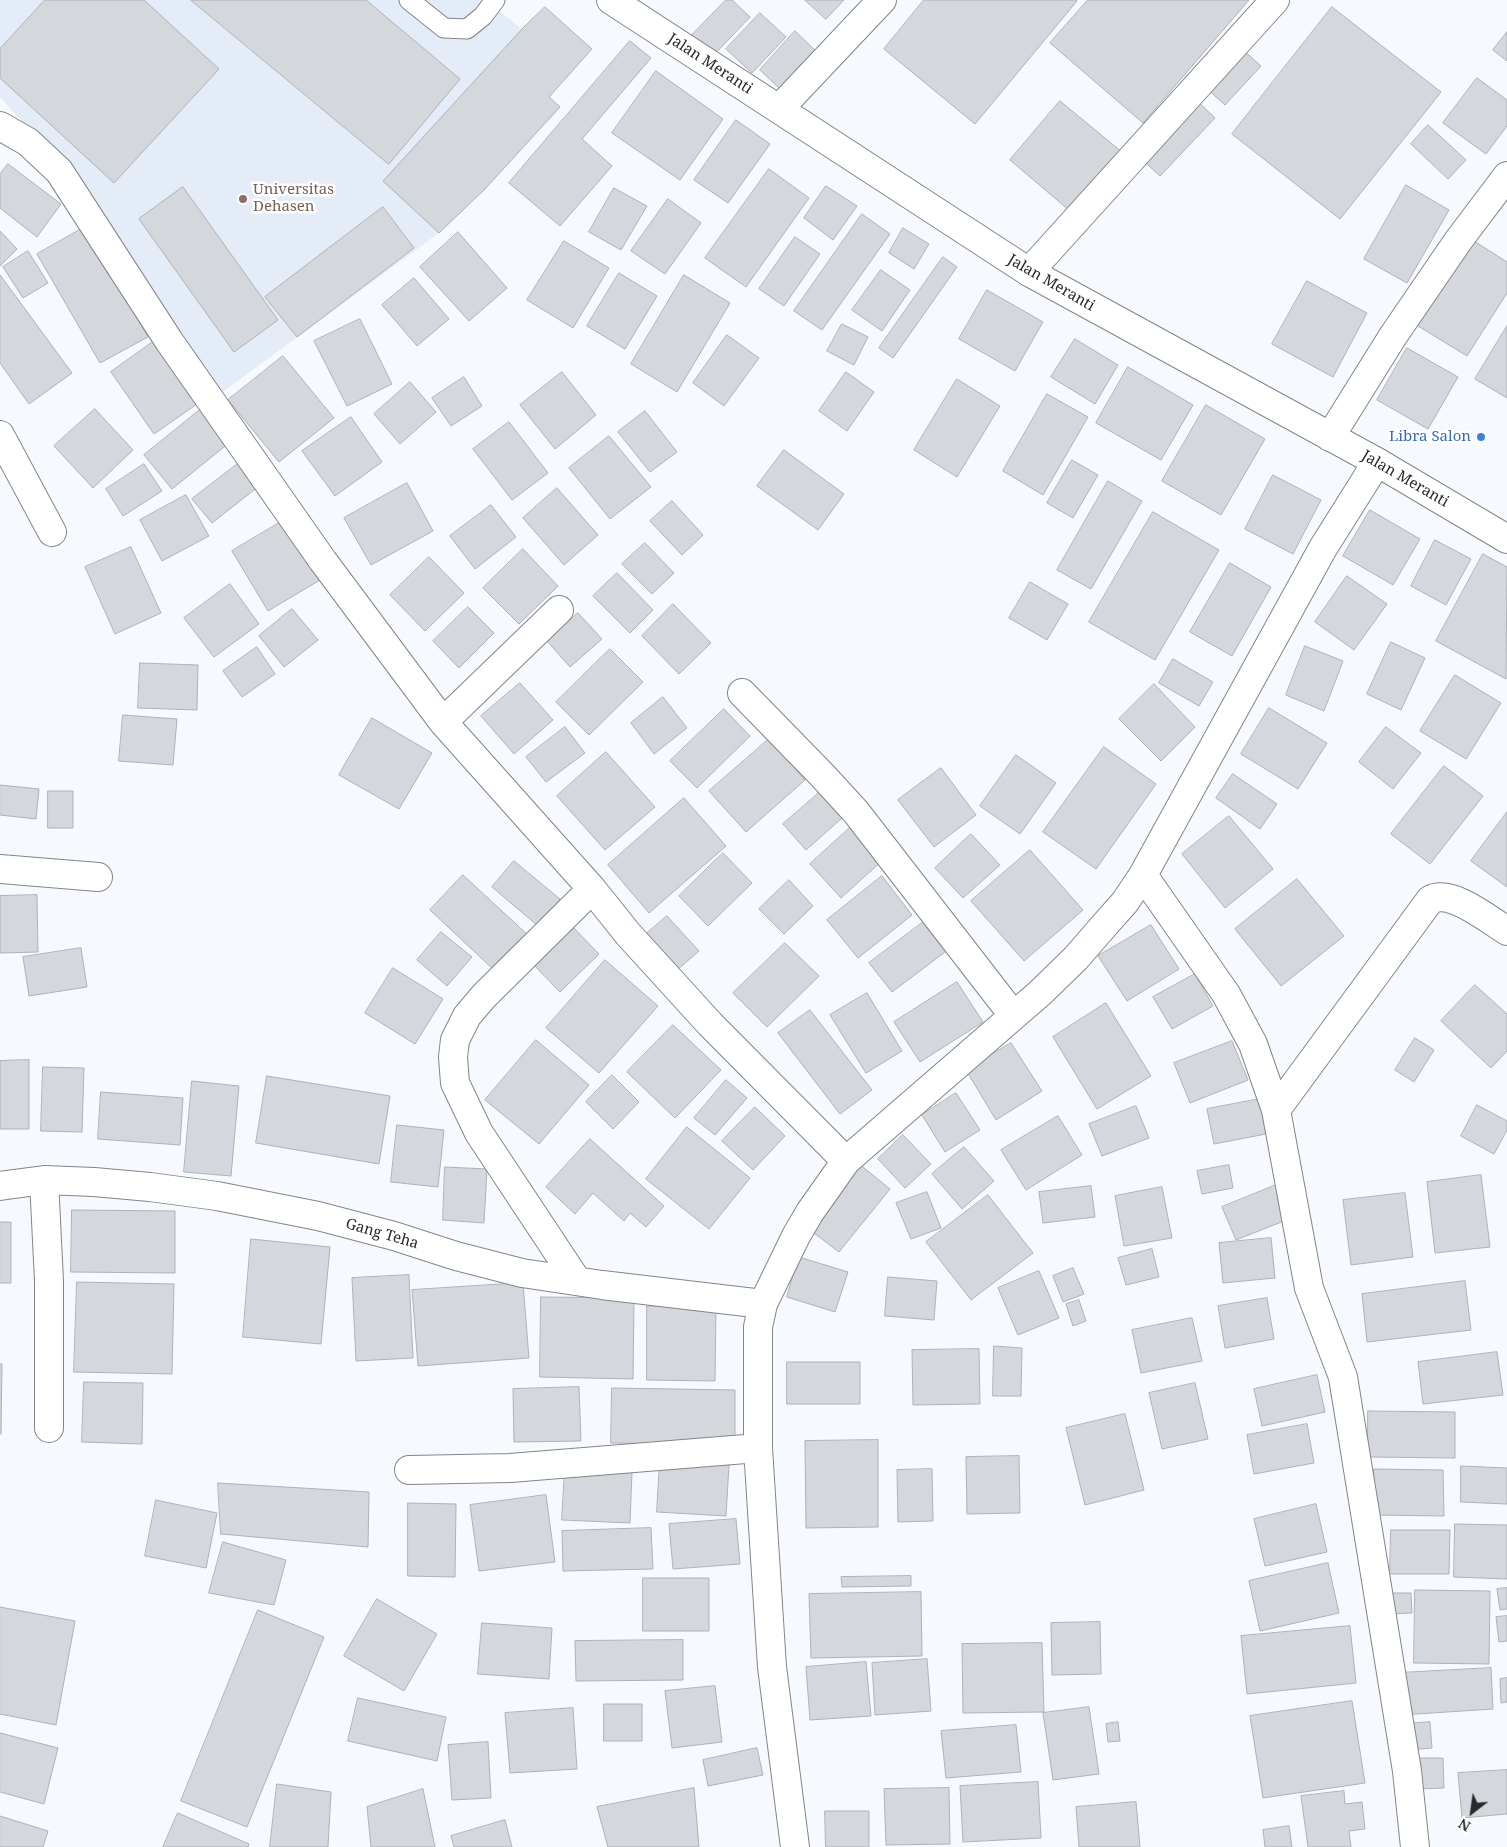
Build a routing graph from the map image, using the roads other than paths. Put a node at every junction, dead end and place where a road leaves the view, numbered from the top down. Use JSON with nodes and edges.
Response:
{"nodes":[{"id":1,"x":409,"y":0,"type":"edge"},
{"id":2,"x":495,"y":0,"type":"edge"},
{"id":3,"x":611,"y":0,"type":"edge"},
{"id":4,"x":882,"y":0,"type":"edge"},
{"id":5,"x":1275,"y":0,"type":"edge"},
{"id":6,"x":779,"y":110,"type":"junction"},
{"id":7,"x":0,"y":126,"type":"edge"},
{"id":8,"x":1507,"y":176,"type":"edge"},
{"id":9,"x":1029,"y":272,"type":"junction"},
{"id":10,"x":0,"y":435,"type":"edge"},
{"id":11,"x":1330,"y":437,"type":"junction"},
{"id":12,"x":1377,"y":462,"type":"junction"},
{"id":13,"x":52,"y":532,"type":"dead end"},
{"id":14,"x":1507,"y":538,"type":"edge"},
{"id":15,"x":559,"y":610,"type":"dead end"},
{"id":16,"x":742,"y":693,"type":"dead end"},
{"id":17,"x":444,"y":722,"type":"junction"},
{"id":18,"x":0,"y":869,"type":"edge"},
{"id":19,"x":1143,"y":875,"type":"junction"},
{"id":20,"x":98,"y":877,"type":"dead end"},
{"id":21,"x":592,"y":889,"type":"junction"},
{"id":22,"x":1507,"y":931,"type":"edge"},
{"id":23,"x":1013,"y":1015,"type":"junction"},
{"id":24,"x":1276,"y":1110,"type":"junction"},
{"id":25,"x":846,"y":1161,"type":"junction"},
{"id":26,"x":44,"y":1180,"type":"junction"},
{"id":27,"x":0,"y":1186,"type":"edge"},
{"id":28,"x":577,"y":1281,"type":"junction"},
{"id":29,"x":763,"y":1304,"type":"junction"},
{"id":30,"x":49,"y":1428,"type":"dead end"},
{"id":31,"x":758,"y":1448,"type":"junction"},
{"id":32,"x":409,"y":1470,"type":"dead end"},
{"id":33,"x":795,"y":1847,"type":"edge"},
{"id":34,"x":1415,"y":1847,"type":"edge"}],
"edges":[{"from":1,"to":2,"type":"lane"},
{"from":3,"to":6,"type":"street","name":"Jalan Meranti"},
{"from":4,"to":6,"type":"street"},
{"from":5,"to":9,"type":"street"},
{"from":6,"to":9,"type":"street","name":"Jalan Meranti"},
{"from":7,"to":17,"type":"street"},
{"from":8,"to":11,"type":"street"},
{"from":9,"to":11,"type":"street","name":"Jalan Meranti"},
{"from":10,"to":13,"type":"street"},
{"from":11,"to":12,"type":"street","name":"Jalan Meranti"},
{"from":12,"to":14,"type":"street","name":"Jalan Meranti"},
{"from":12,"to":19,"type":"street"},
{"from":15,"to":17,"type":"street"},
{"from":16,"to":23,"type":"street"},
{"from":17,"to":21,"type":"street"},
{"from":18,"to":20,"type":"street"},
{"from":19,"to":23,"type":"street"},
{"from":19,"to":24,"type":"street"},
{"from":21,"to":25,"type":"street"},
{"from":21,"to":28,"type":"street"},
{"from":22,"to":24,"type":"street"},
{"from":23,"to":25,"type":"street"},
{"from":24,"to":34,"type":"street"},
{"from":25,"to":29,"type":"street"},
{"from":26,"to":27,"type":"street","name":"Gang Teha"},
{"from":26,"to":28,"type":"street","name":"Gang Teha"},
{"from":26,"to":30,"type":"street"},
{"from":28,"to":29,"type":"street","name":"Gang Teha"},
{"from":29,"to":31,"type":"street"},
{"from":31,"to":32,"type":"street"},
{"from":31,"to":33,"type":"street"}]}
